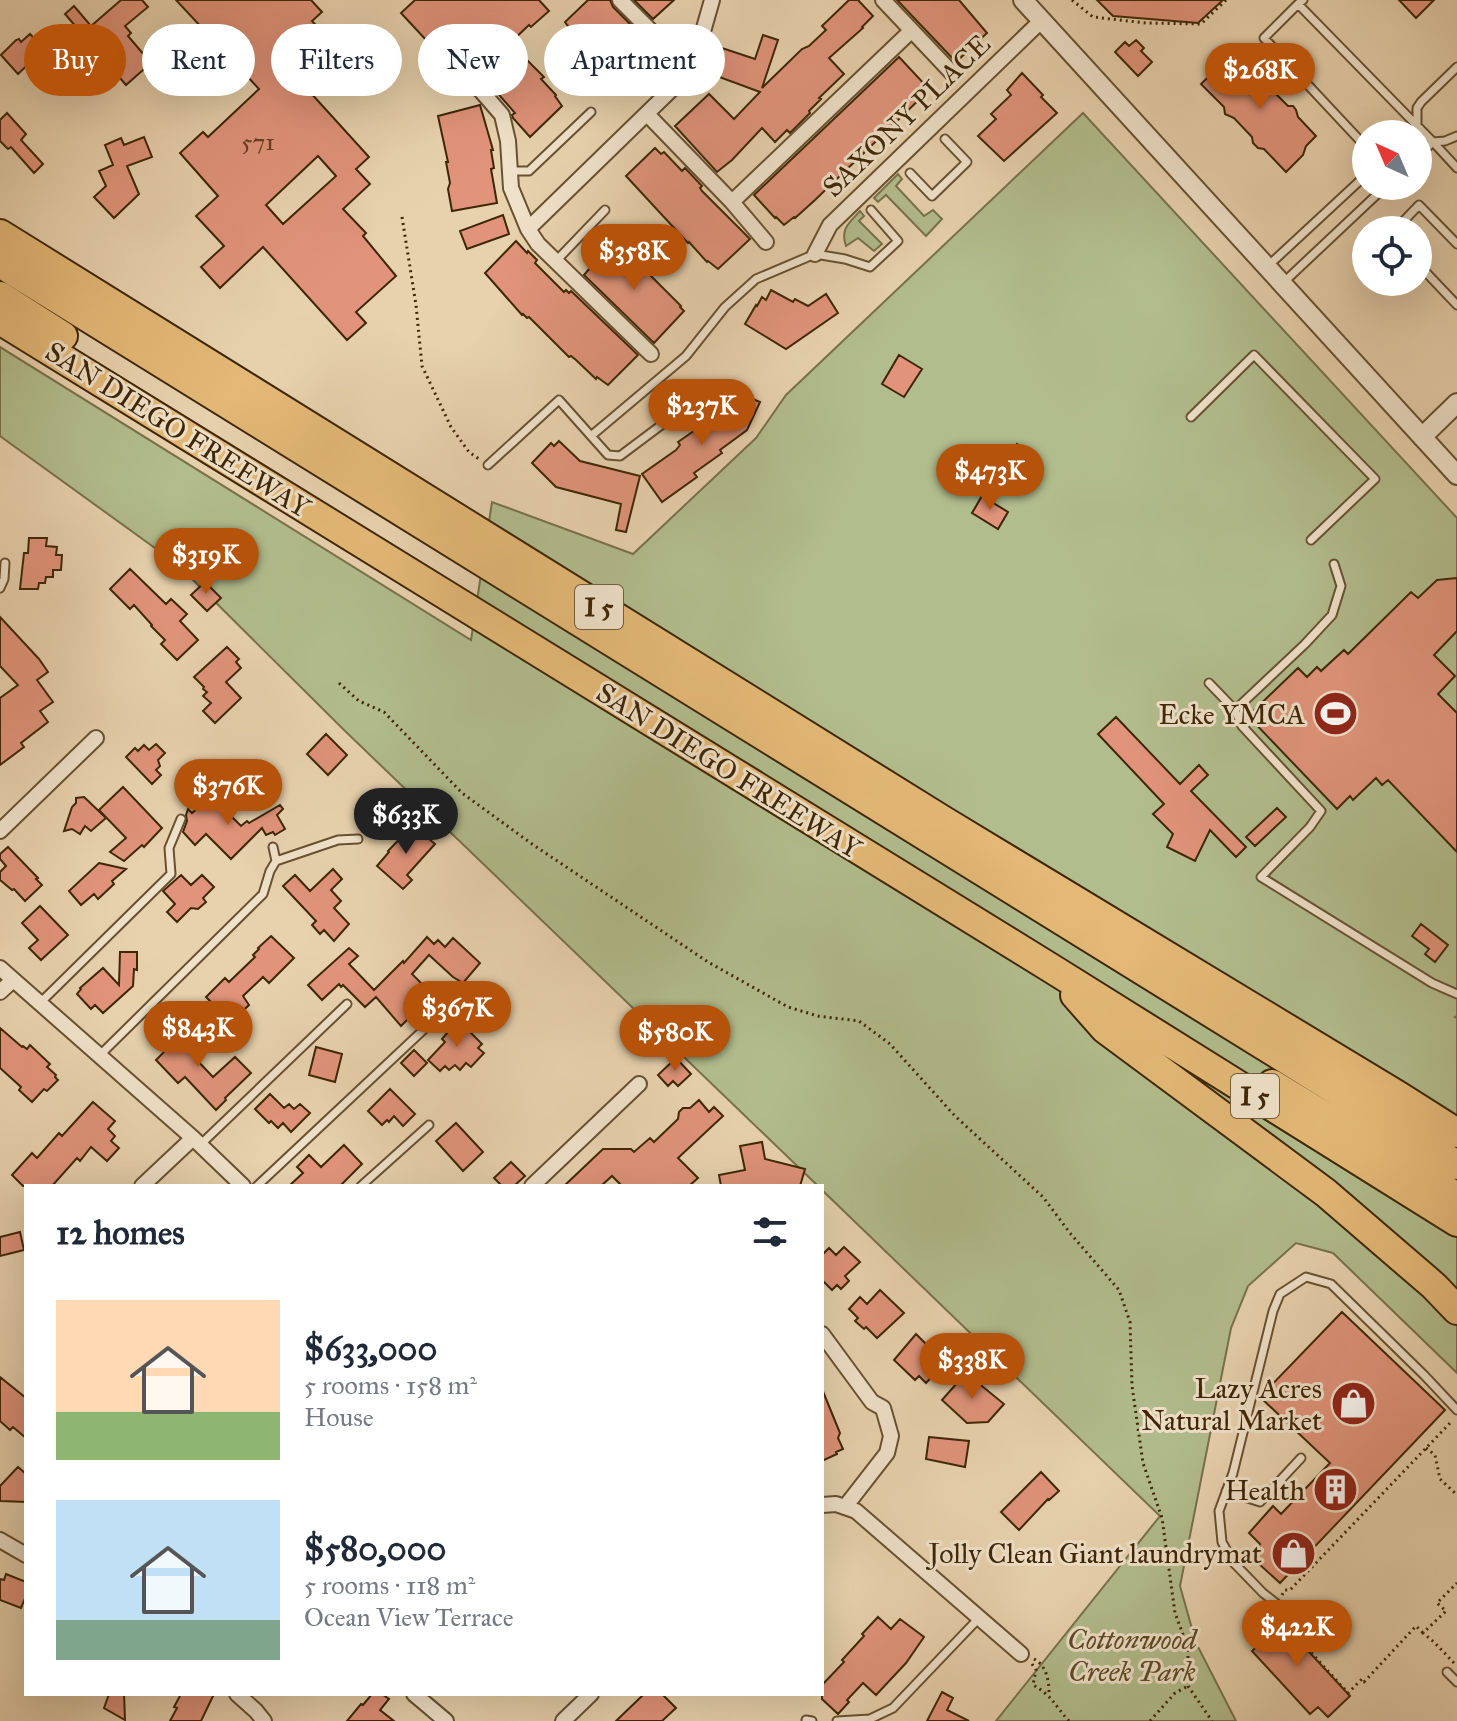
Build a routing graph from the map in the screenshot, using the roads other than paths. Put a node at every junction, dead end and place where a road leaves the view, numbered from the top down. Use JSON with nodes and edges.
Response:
{"nodes":[{"id":1,"x":620,"y":0,"type":"edge"},
{"id":2,"x":712,"y":0,"type":"edge"},
{"id":3,"x":883,"y":0,"type":"edge"},
{"id":4,"x":1023,"y":0,"type":"edge"},
{"id":5,"x":1301,"y":2,"type":"edge"},
{"id":6,"x":1042,"y":20,"type":"junction"},
{"id":7,"x":644,"y":24,"type":"edge"},
{"id":8,"x":705,"y":24,"type":"edge"},
{"id":9,"x":911,"y":31,"type":"junction"},
{"id":10,"x":1457,"y":67,"type":"edge"},
{"id":11,"x":953,"y":74,"type":"dead end"},
{"id":12,"x":486,"y":96,"type":"edge"},
{"id":13,"x":665,"y":96,"type":"edge"},
{"id":14,"x":591,"y":112,"type":"dead end"},
{"id":15,"x":647,"y":114,"type":"junction"},
{"id":16,"x":1411,"y":120,"type":"edge"},
{"id":17,"x":1417,"y":120,"type":"edge"},
{"id":18,"x":1352,"y":132,"type":"edge"},
{"id":19,"x":1457,"y":136,"type":"edge"},
{"id":20,"x":945,"y":139,"type":"dead end"},
{"id":21,"x":1433,"y":142,"type":"joint"},
{"id":22,"x":1457,"y":168,"type":"edge"},
{"id":23,"x":510,"y":171,"type":"junction"},
{"id":24,"x":910,"y":173,"type":"dead end"},
{"id":25,"x":1352,"y":188,"type":"edge"},
{"id":26,"x":1371,"y":200,"type":"edge"},
{"id":27,"x":732,"y":202,"type":"junction"},
{"id":28,"x":605,"y":210,"type":"dead end"},
{"id":29,"x":871,"y":210,"type":"dead end"},
{"id":30,"x":1408,"y":216,"type":"edge"},
{"id":31,"x":1430,"y":216,"type":"edge"},
{"id":32,"x":1432,"y":218,"type":"edge"},
{"id":33,"x":528,"y":229,"type":"junction"},
{"id":34,"x":0,"y":234,"type":"edge"},
{"id":35,"x":766,"y":242,"type":"dead end"},
{"id":36,"x":1457,"y":244,"type":"edge"},
{"id":37,"x":815,"y":254,"type":"junction"},
{"id":38,"x":556,"y":261,"type":"junction"},
{"id":39,"x":0,"y":263,"type":"edge"},
{"id":40,"x":1267,"y":267,"type":"junction"},
{"id":41,"x":1432,"y":279,"type":"edge"},
{"id":42,"x":1282,"y":283,"type":"junction"},
{"id":43,"x":0,"y":296,"type":"edge"},
{"id":44,"x":1457,"y":305,"type":"edge"},
{"id":45,"x":0,"y":320,"type":"edge"},
{"id":46,"x":651,"y":354,"type":"dead end"},
{"id":47,"x":712,"y":387,"type":"dead end"},
{"id":48,"x":1457,"y":403,"type":"edge"},
{"id":49,"x":1191,"y":417,"type":"dead end"},
{"id":50,"x":591,"y":436,"type":"junction"},
{"id":51,"x":1422,"y":437,"type":"junction"},
{"id":52,"x":488,"y":465,"type":"road end"},
{"id":53,"x":1457,"y":475,"type":"edge"},
{"id":54,"x":1311,"y":540,"type":"dead end"},
{"id":55,"x":5,"y":563,"type":"dead end"},
{"id":56,"x":1334,"y":564,"type":"dead end"},
{"id":57,"x":0,"y":588,"type":"edge"},
{"id":58,"x":1209,"y":683,"type":"dead end"},
{"id":59,"x":1235,"y":710,"type":"junction"},
{"id":60,"x":96,"y":738,"type":"dead end"},
{"id":61,"x":181,"y":819,"type":"dead end"},
{"id":62,"x":0,"y":831,"type":"edge"},
{"id":63,"x":358,"y":839,"type":"dead end"},
{"id":64,"x":273,"y":847,"type":"dead end"},
{"id":65,"x":276,"y":861,"type":"junction"},
{"id":66,"x":0,"y":968,"type":"edge"},
{"id":67,"x":1054,"y":970,"type":"junction"},
{"id":68,"x":13,"y":980,"type":"junction"},
{"id":69,"x":467,"y":989,"type":"dead end"},
{"id":70,"x":0,"y":992,"type":"edge"},
{"id":71,"x":1457,"y":994,"type":"edge"},
{"id":72,"x":40,"y":1003,"type":"junction"},
{"id":73,"x":347,"y":1004,"type":"dead end"},
{"id":74,"x":100,"y":1055,"type":"junction"},
{"id":75,"x":639,"y":1084,"type":"dead end"},
{"id":76,"x":1397,"y":1095,"type":"junction"},
{"id":77,"x":1457,"y":1120,"type":"edge"},
{"id":78,"x":429,"y":1125,"type":"dead end"},
{"id":79,"x":1457,"y":1133,"type":"edge"},
{"id":80,"x":196,"y":1142,"type":"junction"},
{"id":81,"x":1457,"y":1165,"type":"edge"},
{"id":82,"x":144,"y":1184,"type":"edge"},
{"id":83,"x":241,"y":1184,"type":"edge"},
{"id":84,"x":259,"y":1184,"type":"edge"},
{"id":85,"x":363,"y":1184,"type":"edge"},
{"id":86,"x":534,"y":1184,"type":"edge"},
{"id":87,"x":1457,"y":1197,"type":"edge"},
{"id":88,"x":1457,"y":1222,"type":"edge"},
{"id":89,"x":1457,"y":1310,"type":"edge"},
{"id":90,"x":824,"y":1337,"type":"edge"},
{"id":91,"x":1456,"y":1414,"type":"edge"},
{"id":92,"x":1301,"y":1458,"type":"dead end"},
{"id":93,"x":1226,"y":1491,"type":"junction"},
{"id":94,"x":824,"y":1505,"type":"edge"},
{"id":95,"x":845,"y":1507,"type":"junction"},
{"id":96,"x":0,"y":1540,"type":"edge"},
{"id":97,"x":24,"y":1554,"type":"edge"},
{"id":98,"x":1291,"y":1615,"type":"dead end"},
{"id":99,"x":979,"y":1618,"type":"junction"},
{"id":100,"x":1021,"y":1654,"type":"dead end"},
{"id":101,"x":1447,"y":1672,"type":"dead end"},
{"id":102,"x":1457,"y":1682,"type":"edge"},
{"id":103,"x":239,"y":1696,"type":"edge"},
{"id":104,"x":416,"y":1696,"type":"edge"},
{"id":105,"x":589,"y":1696,"type":"edge"},
{"id":106,"x":264,"y":1721,"type":"edge"},
{"id":107,"x":446,"y":1721,"type":"edge"},
{"id":108,"x":563,"y":1721,"type":"edge"},
{"id":109,"x":837,"y":1721,"type":"edge"}],
"edges":[{"from":1,"to":7,"type":"street"},
{"from":2,"to":8,"type":"street"},
{"from":3,"to":9,"type":"street"},
{"from":4,"to":6,"type":"street"},
{"from":5,"to":16,"type":"lane"},
{"from":5,"to":18,"type":"lane"},
{"from":6,"to":37,"type":"street","name":"SAXONY PLACE"},
{"from":6,"to":40,"type":"street"},
{"from":9,"to":11,"type":"street"},
{"from":9,"to":27,"type":"street"},
{"from":10,"to":17,"type":"lane"},
{"from":12,"to":23,"type":"street"},
{"from":13,"to":15,"type":"street"},
{"from":14,"to":23,"type":"lane"},
{"from":15,"to":27,"type":"street"},
{"from":15,"to":33,"type":"street"},
{"from":19,"to":21,"type":"lane"},
{"from":20,"to":24,"type":"lane"},
{"from":21,"to":22,"type":"lane"},
{"from":23,"to":33,"type":"street"},
{"from":25,"to":40,"type":"lane"},
{"from":26,"to":42,"type":"lane"},
{"from":27,"to":35,"type":"street"},
{"from":28,"to":38,"type":"lane"},
{"from":29,"to":37,"type":"lane"},
{"from":30,"to":31,"type":"lane"},
{"from":32,"to":36,"type":"lane"},
{"from":33,"to":38,"type":"street"},
{"from":34,"to":76,"type":"highway","number":"I 5"},
{"from":37,"to":50,"type":"lane"},
{"from":38,"to":46,"type":"street"},
{"from":39,"to":81,"type":"highway"},
{"from":40,"to":42,"type":"street"},
{"from":41,"to":44,"type":"lane"},
{"from":42,"to":51,"type":"street"},
{"from":43,"to":87,"type":"highway"},
{"from":45,"to":67,"type":"highway","name":"SAN DIEGO FREEWAY","number":"I 5"},
{"from":47,"to":50,"type":"lane"},
{"from":48,"to":51,"type":"street"},
{"from":49,"to":54,"type":"lane"},
{"from":50,"to":52,"type":"lane"},
{"from":51,"to":53,"type":"street"},
{"from":55,"to":57,"type":"lane"},
{"from":56,"to":59,"type":"lane"},
{"from":58,"to":59,"type":"lane"},
{"from":59,"to":71,"type":"lane"},
{"from":60,"to":62,"type":"street"},
{"from":61,"to":72,"type":"lane"},
{"from":63,"to":65,"type":"lane"},
{"from":64,"to":65,"type":"lane"},
{"from":65,"to":74,"type":"lane"},
{"from":66,"to":68,"type":"street"},
{"from":67,"to":88,"type":"highway","name":"SAN DIEGO FREEWAY","number":"I 5"},
{"from":67,"to":89,"type":"highway"},
{"from":68,"to":70,"type":"street"},
{"from":68,"to":72,"type":"street"},
{"from":69,"to":84,"type":"lane"},
{"from":72,"to":74,"type":"street"},
{"from":73,"to":80,"type":"lane"},
{"from":74,"to":80,"type":"street"},
{"from":75,"to":86,"type":"street"},
{"from":76,"to":77,"type":"highway"},
{"from":76,"to":79,"type":"highway","number":"I 5"},
{"from":78,"to":85,"type":"lane"},
{"from":80,"to":82,"type":"street"},
{"from":80,"to":83,"type":"street"},
{"from":90,"to":95,"type":"street"},
{"from":91,"to":93,"type":"lane"},
{"from":92,"to":93,"type":"lane"},
{"from":93,"to":98,"type":"lane"},
{"from":94,"to":95,"type":"street"},
{"from":95,"to":99,"type":"street"},
{"from":96,"to":97,"type":"street"},
{"from":99,"to":100,"type":"street"},
{"from":99,"to":109,"type":"lane"},
{"from":101,"to":102,"type":"lane"},
{"from":103,"to":106,"type":"street"},
{"from":104,"to":107,"type":"street"},
{"from":105,"to":108,"type":"street"}]}
